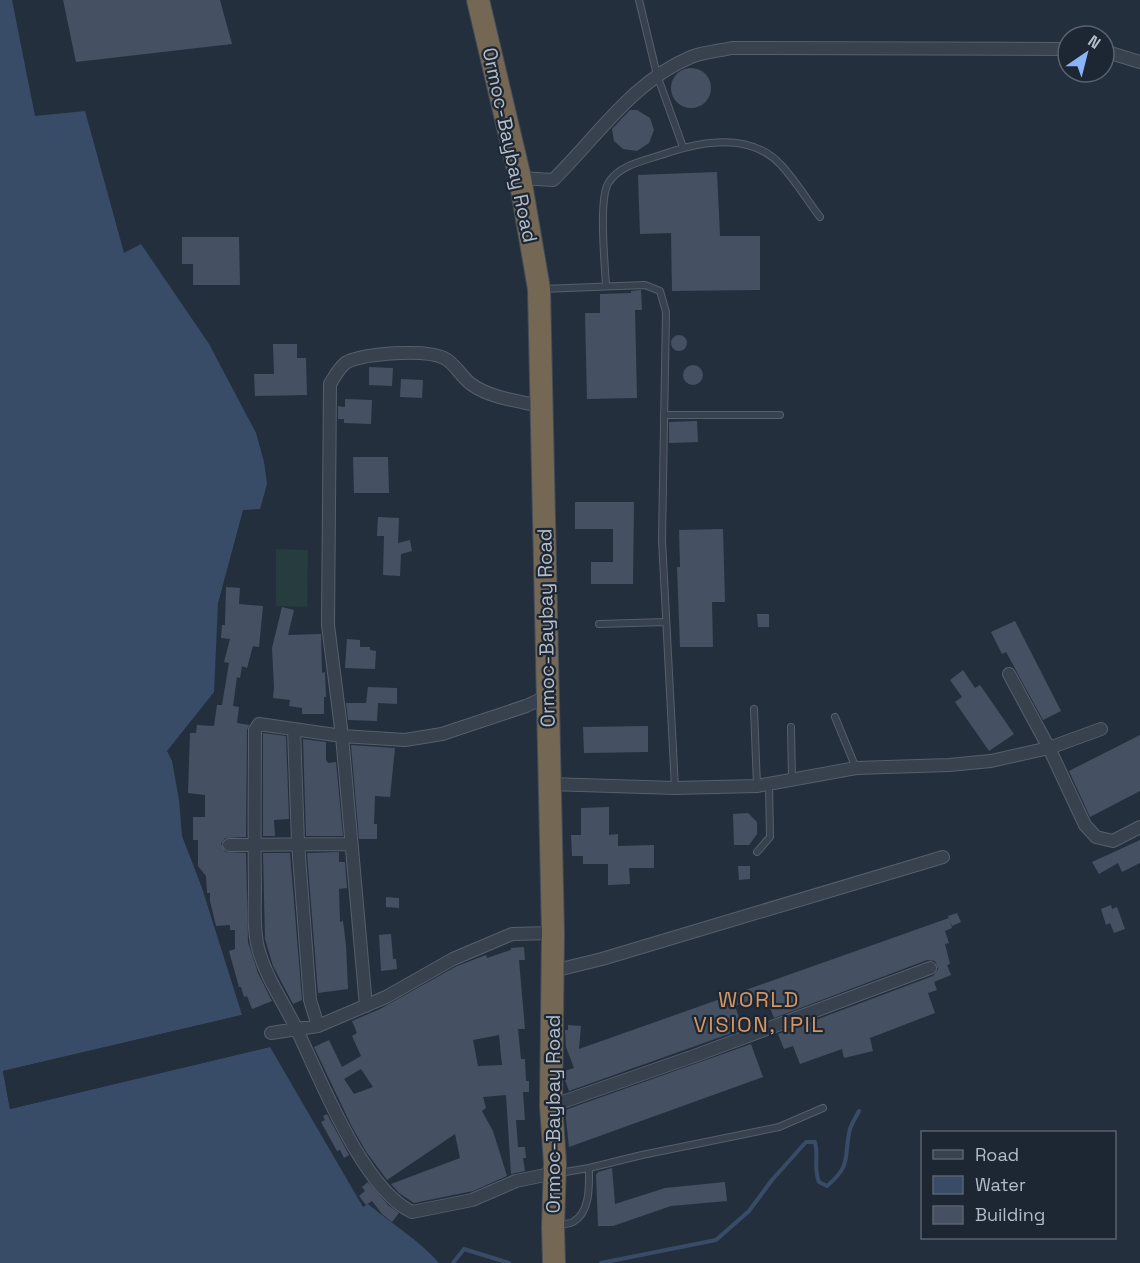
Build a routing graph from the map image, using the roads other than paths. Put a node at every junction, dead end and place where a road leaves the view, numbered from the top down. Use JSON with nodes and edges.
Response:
{"nodes":[{"id":1,"x":478,"y":0,"type":"edge"},
{"id":2,"x":639,"y":0,"type":"edge"},
{"id":3,"x":1056,"y":49,"type":"edge"},
{"id":4,"x":1116,"y":55,"type":"edge"},
{"id":5,"x":1140,"y":62,"type":"edge"},
{"id":6,"x":657,"y":75,"type":"junction"},
{"id":7,"x":683,"y":147,"type":"junction"},
{"id":8,"x":520,"y":178,"type":"junction"},
{"id":9,"x":820,"y":217,"type":"dead end"},
{"id":10,"x":606,"y":286,"type":"junction"},
{"id":11,"x":538,"y":289,"type":"junction"},
{"id":12,"x":541,"y":406,"type":"junction"},
{"id":13,"x":664,"y":415,"type":"junction"},
{"id":14,"x":780,"y":415,"type":"dead end"},
{"id":15,"x":666,"y":622,"type":"junction"},
{"id":16,"x":599,"y":624,"type":"dead end"},
{"id":17,"x":1009,"y":674,"type":"dead end"},
{"id":18,"x":548,"y":696,"type":"junction"},
{"id":19,"x":754,"y":709,"type":"dead end"},
{"id":20,"x":835,"y":717,"type":"dead end"},
{"id":21,"x":791,"y":727,"type":"dead end"},
{"id":22,"x":294,"y":729,"type":"junction"},
{"id":23,"x":1101,"y":729,"type":"dead end"},
{"id":24,"x":342,"y":736,"type":"junction"},
{"id":25,"x":1049,"y":748,"type":"junction"},
{"id":26,"x":856,"y":768,"type":"junction"},
{"id":27,"x":792,"y":779,"type":"junction"},
{"id":28,"x":549,"y":784,"type":"junction"},
{"id":29,"x":763,"y":785,"type":"junction"},
{"id":30,"x":675,"y":788,"type":"junction"},
{"id":31,"x":1140,"y":827,"type":"edge"},
{"id":32,"x":298,"y":843,"type":"junction"},
{"id":33,"x":350,"y":844,"type":"junction"},
{"id":34,"x":229,"y":845,"type":"dead end"},
{"id":35,"x":254,"y":845,"type":"junction"},
{"id":36,"x":757,"y":852,"type":"dead end"},
{"id":37,"x":943,"y":858,"type":"dead end"},
{"id":38,"x":553,"y":933,"type":"junction"},
{"id":39,"x":930,"y":968,"type":"dead end"},
{"id":40,"x":553,"y":971,"type":"junction"},
{"id":41,"x":366,"y":1006,"type":"junction"},
{"id":42,"x":318,"y":1026,"type":"junction"},
{"id":43,"x":297,"y":1030,"type":"junction"},
{"id":44,"x":272,"y":1033,"type":"dead end"},
{"id":45,"x":551,"y":1106,"type":"junction"},
{"id":46,"x":823,"y":1108,"type":"dead end"},
{"id":47,"x":589,"y":1168,"type":"junction"},
{"id":48,"x":555,"y":1173,"type":"junction"},
{"id":49,"x":553,"y":1245,"type":"edge"}],
"edges":[{"from":1,"to":8,"type":"highway","name":"Ormoc-Baybay Road"},
{"from":2,"to":6,"type":"lane"},
{"from":3,"to":6,"type":"street"},
{"from":4,"to":5,"type":"street"},
{"from":6,"to":7,"type":"lane"},
{"from":6,"to":8,"type":"street"},
{"from":7,"to":9,"type":"lane"},
{"from":7,"to":10,"type":"lane"},
{"from":8,"to":11,"type":"highway","name":"Ormoc-Baybay Road"},
{"from":10,"to":11,"type":"lane"},
{"from":10,"to":13,"type":"lane"},
{"from":11,"to":12,"type":"highway","name":"Ormoc-Baybay Road"},
{"from":12,"to":18,"type":"highway","name":"Ormoc-Baybay Road"},
{"from":12,"to":24,"type":"street"},
{"from":13,"to":14,"type":"lane"},
{"from":13,"to":15,"type":"lane"},
{"from":15,"to":16,"type":"lane"},
{"from":15,"to":30,"type":"lane"},
{"from":17,"to":25,"type":"street"},
{"from":18,"to":24,"type":"street"},
{"from":18,"to":28,"type":"highway","name":"Ormoc-Baybay Road"},
{"from":19,"to":29,"type":"lane"},
{"from":20,"to":26,"type":"lane"},
{"from":21,"to":27,"type":"lane"},
{"from":22,"to":24,"type":"street"},
{"from":22,"to":32,"type":"street"},
{"from":22,"to":35,"type":"street"},
{"from":23,"to":25,"type":"street"},
{"from":24,"to":33,"type":"street"},
{"from":25,"to":26,"type":"street"},
{"from":25,"to":31,"type":"street"},
{"from":26,"to":27,"type":"street"},
{"from":27,"to":29,"type":"street"},
{"from":28,"to":30,"type":"street"},
{"from":28,"to":38,"type":"highway","name":"Ormoc-Baybay Road"},
{"from":29,"to":30,"type":"street"},
{"from":29,"to":36,"type":"lane"},
{"from":32,"to":33,"type":"street"},
{"from":32,"to":35,"type":"street"},
{"from":32,"to":42,"type":"street"},
{"from":33,"to":41,"type":"street"},
{"from":34,"to":35,"type":"street"},
{"from":35,"to":43,"type":"street"},
{"from":37,"to":40,"type":"street"},
{"from":38,"to":40,"type":"highway","name":"Ormoc-Baybay Road"},
{"from":38,"to":41,"type":"street"},
{"from":39,"to":45,"type":"street"},
{"from":40,"to":45,"type":"highway","name":"Ormoc-Baybay Road"},
{"from":41,"to":42,"type":"street"},
{"from":42,"to":43,"type":"street"},
{"from":43,"to":44,"type":"street"},
{"from":43,"to":48,"type":"street"},
{"from":45,"to":48,"type":"highway","name":"Ormoc-Baybay Road"},
{"from":46,"to":47,"type":"lane"},
{"from":47,"to":48,"type":"lane"},
{"from":47,"to":49,"type":"lane"},
{"from":48,"to":49,"type":"highway","name":"Ormoc-Baybay Road"}]}
